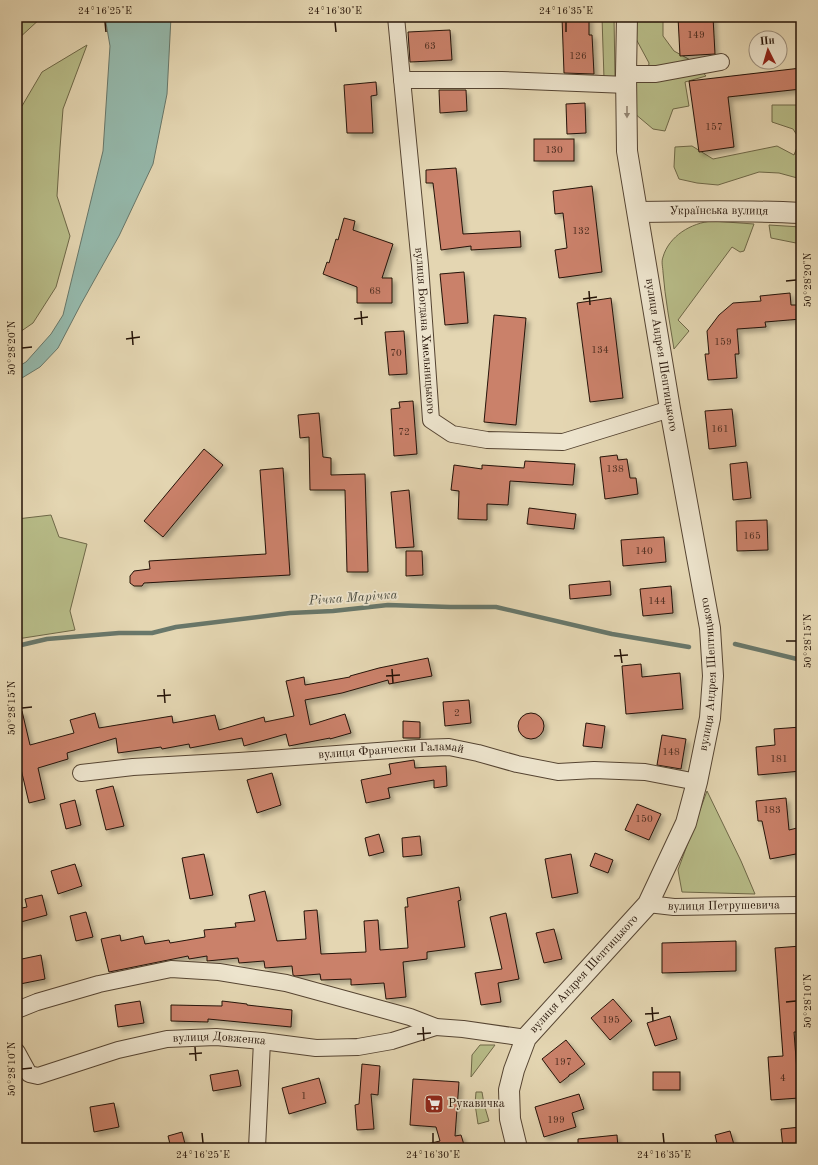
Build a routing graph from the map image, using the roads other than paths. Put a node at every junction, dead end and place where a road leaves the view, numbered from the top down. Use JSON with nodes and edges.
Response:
{"nodes":[{"id":1,"x":396,"y":17,"type":"edge"},
{"id":2,"x":627,"y":17,"type":"edge"},
{"id":3,"x":720,"y":62,"type":"dead end"},
{"id":4,"x":402,"y":80,"type":"junction"},
{"id":5,"x":626,"y":80,"type":"junction"},
{"id":6,"x":638,"y":212,"type":"junction"},
{"id":7,"x":801,"y":213,"type":"edge"},
{"id":8,"x":670,"y":409,"type":"junction"},
{"id":9,"x":81,"y":772,"type":"dead end"},
{"id":10,"x":698,"y":782,"type":"junction"},
{"id":11,"x":648,"y":904,"type":"junction"},
{"id":12,"x":801,"y":905,"type":"edge"},
{"id":13,"x":17,"y":1010,"type":"edge"},
{"id":14,"x":436,"y":1027,"type":"junction"},
{"id":15,"x":526,"y":1038,"type":"junction"},
{"id":16,"x":262,"y":1041,"type":"junction"},
{"id":17,"x":17,"y":1052,"type":"edge"},
{"id":18,"x":256,"y":1148,"type":"edge"},
{"id":19,"x":517,"y":1148,"type":"edge"}],
"edges":[{"from":1,"to":4,"type":"street","name":"вулиця Богдана Хмельницького"},
{"from":2,"to":5,"type":"street","name":"вулиця Андрея Шептицького"},
{"from":3,"to":5,"type":"street"},
{"from":4,"to":5,"type":"street"},
{"from":4,"to":8,"type":"street","name":"вулиця Богдана Хмельницького"},
{"from":5,"to":6,"type":"street","name":"вулиця Андрея Шептицького","one_way":true},
{"from":6,"to":7,"type":"street","name":"Українська вулиця"},
{"from":6,"to":8,"type":"street","name":"вулиця Андрея Шептицького"},
{"from":8,"to":10,"type":"street","name":"вулиця Андрея Шептицького"},
{"from":9,"to":10,"type":"street","name":"вулиця Франчески Галамай"},
{"from":10,"to":11,"type":"street","name":"вулиця Андрея Шептицького"},
{"from":11,"to":12,"type":"street","name":"вулиця Петрушевича"},
{"from":11,"to":15,"type":"street","name":"вулиця Андрея Шептицького"},
{"from":13,"to":14,"type":"street","name":"вулиця Довженка"},
{"from":14,"to":15,"type":"street","name":"вулиця Довженка"},
{"from":14,"to":16,"type":"street","name":"вулиця Довженка"},
{"from":15,"to":19,"type":"street","name":"вулиця Андрея Шептицького"},
{"from":16,"to":17,"type":"street","name":"вулиця Довженка"},
{"from":16,"to":18,"type":"street"}]}
